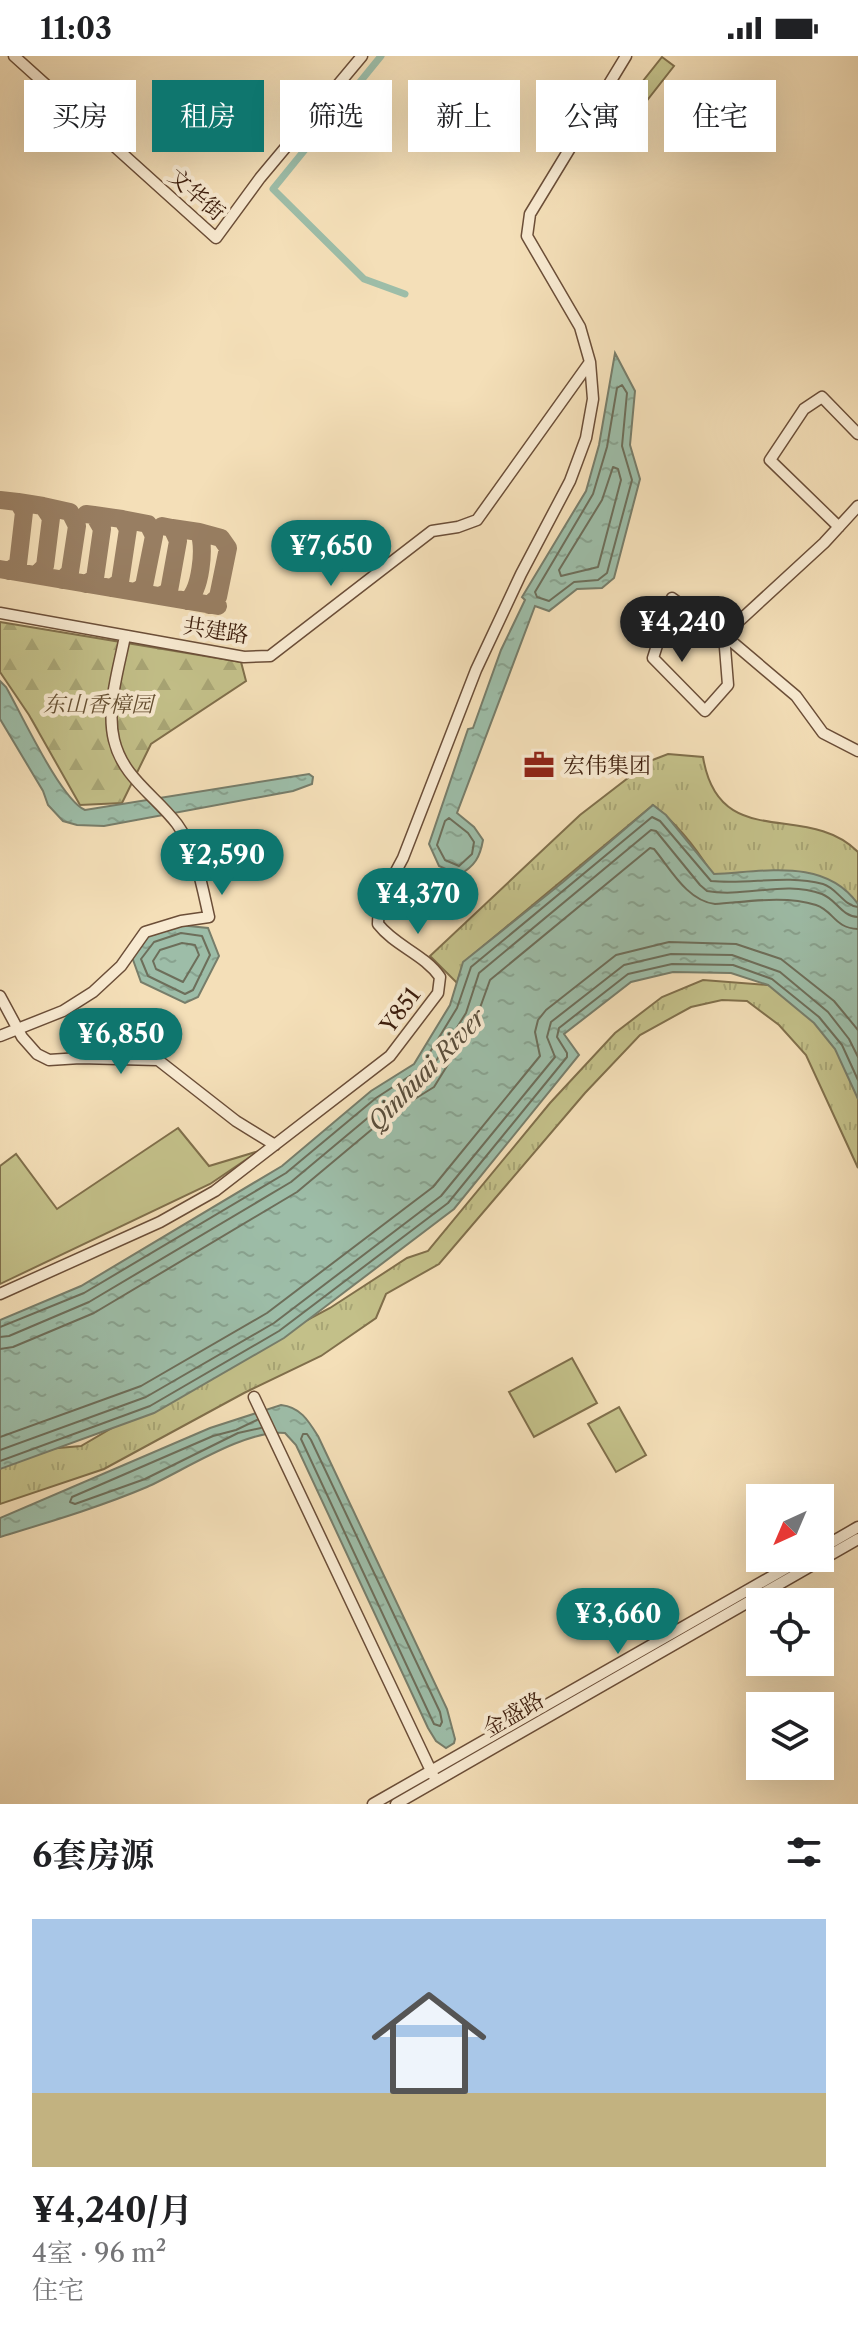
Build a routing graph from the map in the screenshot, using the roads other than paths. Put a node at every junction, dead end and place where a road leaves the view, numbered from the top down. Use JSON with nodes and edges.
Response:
{"nodes":[{"id":1,"x":14,"y":56,"type":"edge"},
{"id":2,"x":362,"y":56,"type":"edge"},
{"id":3,"x":626,"y":56,"type":"edge"},
{"id":4,"x":590,"y":362,"type":"junction"},
{"id":5,"x":858,"y":434,"type":"edge"},
{"id":6,"x":858,"y":506,"type":"edge"},
{"id":7,"x":839,"y":527,"type":"junction"},
{"id":8,"x":0,"y":613,"type":"edge"},
{"id":9,"x":724,"y":635,"type":"junction"},
{"id":10,"x":125,"y":636,"type":"junction"},
{"id":11,"x":858,"y":751,"type":"edge"},
{"id":12,"x":0,"y":996,"type":"edge"},
{"id":13,"x":18,"y":1028,"type":"junction"},
{"id":14,"x":0,"y":1036,"type":"edge"},
{"id":15,"x":275,"y":1145,"type":"junction"},
{"id":16,"x":0,"y":1294,"type":"edge"},
{"id":17,"x":254,"y":1397,"type":"dead end"},
{"id":18,"x":858,"y":1527,"type":"edge"},
{"id":19,"x":858,"y":1539,"type":"edge"},
{"id":20,"x":834,"y":1541,"type":"edge"},
{"id":21,"x":780,"y":1572,"type":"edge"},
{"id":22,"x":434,"y":1776,"type":"junction"},
{"id":23,"x":373,"y":1804,"type":"edge"},
{"id":24,"x":396,"y":1804,"type":"edge"}],
"edges":[{"from":1,"to":2,"type":"street","name":"文华街"},
{"from":3,"to":4,"type":"street"},
{"from":4,"to":10,"type":"street","name":"共建路"},
{"from":4,"to":15,"type":"street","name":"Y851"},
{"from":5,"to":7,"type":"street"},
{"from":6,"to":7,"type":"street"},
{"from":7,"to":9,"type":"street"},
{"from":8,"to":10,"type":"street","name":"共建路"},
{"from":9,"to":9,"type":"street"},
{"from":9,"to":11,"type":"street"},
{"from":10,"to":13,"type":"street"},
{"from":12,"to":13,"type":"street"},
{"from":13,"to":14,"type":"street"},
{"from":13,"to":15,"type":"street"},
{"from":15,"to":16,"type":"street","name":"Y851"},
{"from":17,"to":22,"type":"street"},
{"from":18,"to":20,"type":"street"},
{"from":19,"to":22,"type":"street","name":"金盛路"},
{"from":21,"to":22,"type":"street","name":"金盛路"},
{"from":22,"to":23,"type":"street","name":"金盛路"},
{"from":22,"to":24,"type":"street","name":"金盛路"}]}
